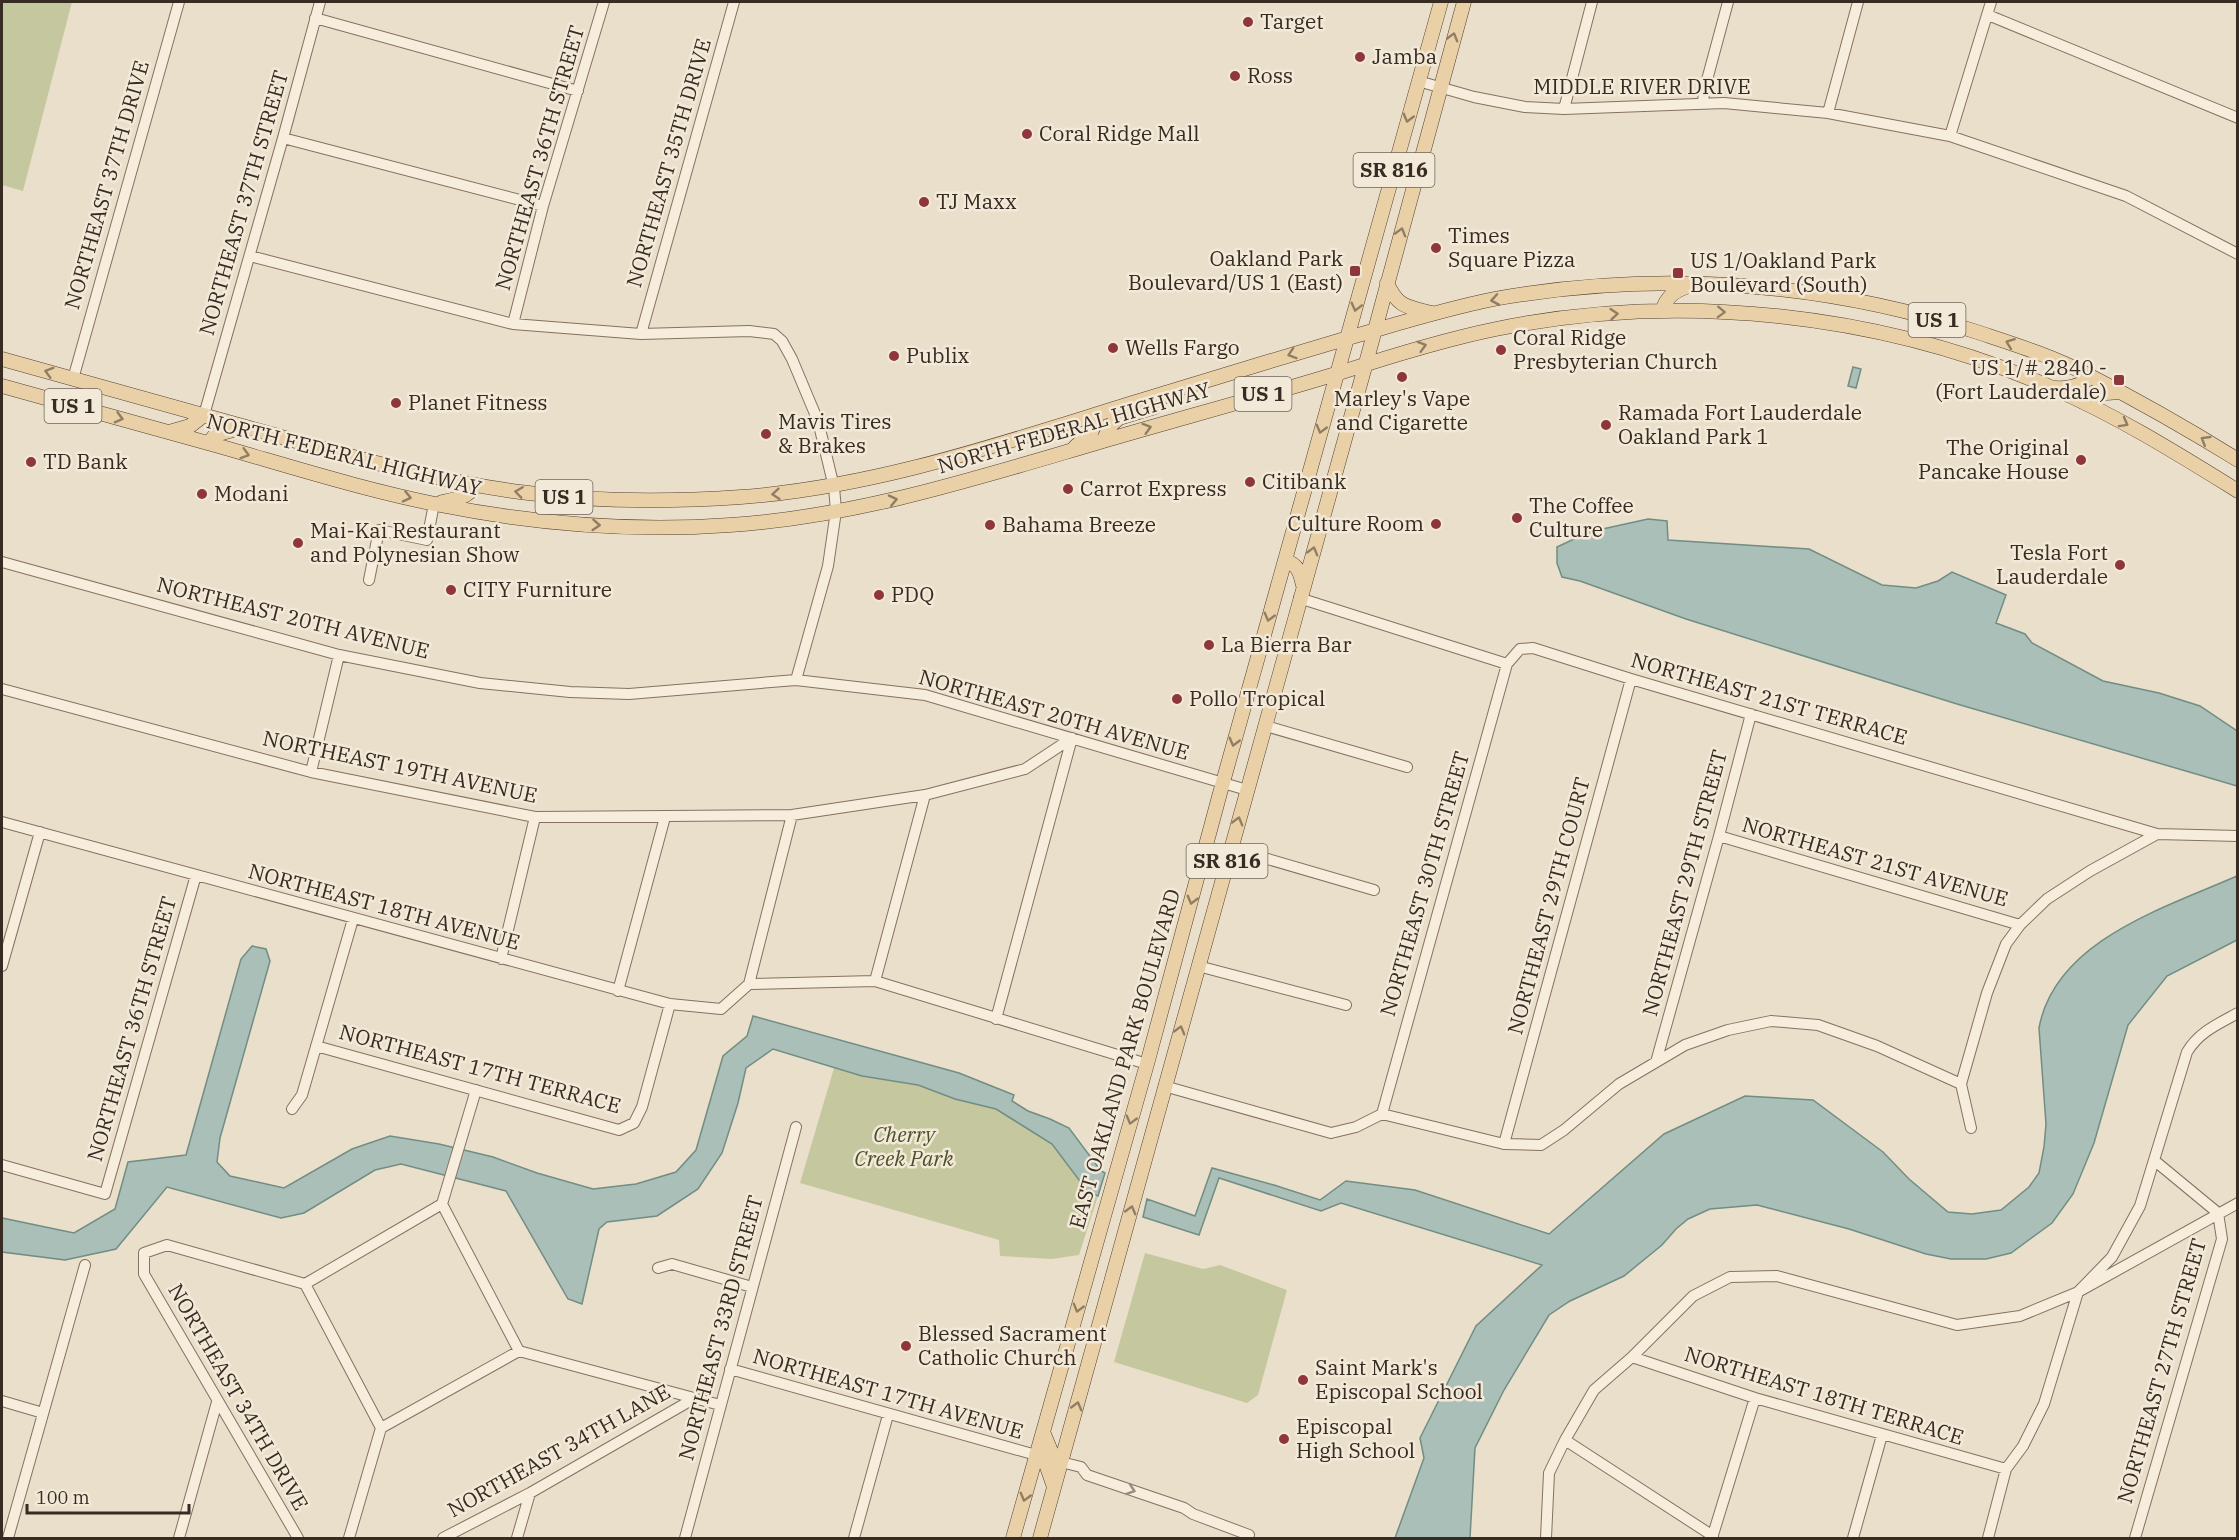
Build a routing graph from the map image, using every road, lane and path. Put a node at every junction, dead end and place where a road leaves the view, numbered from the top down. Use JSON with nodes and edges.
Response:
{"nodes":[{"id":1,"x":179,"y":2,"type":"edge"},
{"id":2,"x":320,"y":2,"type":"edge"},
{"id":3,"x":604,"y":2,"type":"edge"},
{"id":4,"x":734,"y":2,"type":"edge"},
{"id":5,"x":1441,"y":2,"type":"edge"},
{"id":6,"x":1464,"y":2,"type":"edge"},
{"id":7,"x":1592,"y":2,"type":"edge"},
{"id":8,"x":1728,"y":2,"type":"edge"},
{"id":9,"x":1858,"y":2,"type":"edge"},
{"id":10,"x":1991,"y":2,"type":"edge"},
{"id":11,"x":1988,"y":15,"type":"junction"},
{"id":12,"x":315,"y":18,"type":"junction"},
{"id":13,"x":1418,"y":81,"type":"junction"},
{"id":14,"x":1439,"y":87,"type":"junction"},
{"id":15,"x":578,"y":91,"type":"junction"},
{"id":16,"x":1703,"y":103,"type":"junction"},
{"id":17,"x":1564,"y":109,"type":"junction"},
{"id":18,"x":1828,"y":113,"type":"junction"},
{"id":19,"x":2238,"y":117,"type":"edge"},
{"id":20,"x":1950,"y":136,"type":"junction"},
{"id":21,"x":283,"y":138,"type":"junction"},
{"id":22,"x":543,"y":206,"type":"junction"},
{"id":23,"x":2238,"y":254,"type":"edge"},
{"id":24,"x":250,"y":256,"type":"junction"},
{"id":25,"x":1697,"y":283,"type":"junction"},
{"id":26,"x":1387,"y":284,"type":"junction"},
{"id":27,"x":1662,"y":311,"type":"junction"},
{"id":28,"x":1433,"y":313,"type":"junction"},
{"id":29,"x":513,"y":324,"type":"junction"},
{"id":30,"x":1375,"y":329,"type":"junction"},
{"id":31,"x":641,"y":334,"type":"junction"},
{"id":32,"x":1348,"y":338,"type":"junction"},
{"id":33,"x":2,"y":359,"type":"edge"},
{"id":34,"x":1366,"y":363,"type":"junction"},
{"id":35,"x":1337,"y":373,"type":"junction"},
{"id":36,"x":2091,"y":377,"type":"junction"},
{"id":37,"x":73,"y":379,"type":"junction"},
{"id":38,"x":2,"y":386,"type":"edge"},
{"id":39,"x":2053,"y":388,"type":"junction"},
{"id":40,"x":2121,"y":392,"type":"junction"},
{"id":41,"x":1165,"y":393,"type":"junction"},
{"id":42,"x":2083,"y":402,"type":"junction"},
{"id":43,"x":1098,"y":414,"type":"junction"},
{"id":44,"x":204,"y":415,"type":"junction"},
{"id":45,"x":246,"y":427,"type":"junction"},
{"id":46,"x":169,"y":432,"type":"junction"},
{"id":47,"x":1103,"y":441,"type":"junction"},
{"id":48,"x":209,"y":443,"type":"junction"},
{"id":49,"x":1071,"y":451,"type":"junction"},
{"id":50,"x":2238,"y":460,"type":"edge"},
{"id":51,"x":476,"y":485,"type":"junction"},
{"id":52,"x":834,"y":487,"type":"junction"},
{"id":53,"x":2238,"y":491,"type":"edge"},
{"id":54,"x":435,"y":504,"type":"junction"},
{"id":55,"x":836,"y":512,"type":"junction"},
{"id":56,"x":1285,"y":560,"type":"junction"},
{"id":57,"x":2,"y":562,"type":"edge"},
{"id":58,"x":369,"y":580,"type":"dead end"},
{"id":59,"x":1301,"y":592,"type":"junction"},
{"id":60,"x":339,"y":655,"type":"junction"},
{"id":61,"x":1507,"y":664,"type":"junction"},
{"id":62,"x":1631,"y":679,"type":"junction"},
{"id":63,"x":796,"y":680,"type":"junction"},
{"id":64,"x":2,"y":689,"type":"edge"},
{"id":65,"x":1751,"y":714,"type":"junction"},
{"id":66,"x":1266,"y":726,"type":"junction"},
{"id":67,"x":1072,"y":738,"type":"junction"},
{"id":68,"x":1407,"y":767,"type":"dead end"},
{"id":69,"x":311,"y":772,"type":"junction"},
{"id":70,"x":1223,"y":783,"type":"junction"},
{"id":71,"x":1247,"y":790,"type":"junction"},
{"id":72,"x":924,"y":795,"type":"junction"},
{"id":73,"x":792,"y":815,"type":"junction"},
{"id":74,"x":535,"y":817,"type":"junction"},
{"id":75,"x":665,"y":818,"type":"junction"},
{"id":76,"x":2,"y":822,"type":"edge"},
{"id":77,"x":40,"y":832,"type":"junction"},
{"id":78,"x":2157,"y":834,"type":"junction"},
{"id":79,"x":1719,"y":836,"type":"junction"},
{"id":80,"x":2238,"y":836,"type":"edge"},
{"id":81,"x":1230,"y":848,"type":"junction"},
{"id":82,"x":196,"y":876,"type":"junction"},
{"id":83,"x":1374,"y":890,"type":"dead end"},
{"id":84,"x":353,"y":919,"type":"junction"},
{"id":85,"x":2020,"y":926,"type":"junction"},
{"id":86,"x":501,"y":959,"type":"junction"},
{"id":87,"x":2,"y":966,"type":"edge"},
{"id":88,"x":1198,"y":966,"type":"junction"},
{"id":89,"x":875,"y":981,"type":"junction"},
{"id":90,"x":749,"y":984,"type":"junction"},
{"id":91,"x":618,"y":991,"type":"junction"},
{"id":92,"x":670,"y":1004,"type":"junction"},
{"id":93,"x":1346,"y":1005,"type":"dead end"},
{"id":94,"x":2238,"y":1013,"type":"edge"},
{"id":95,"x":996,"y":1019,"type":"junction"},
{"id":96,"x":316,"y":1046,"type":"junction"},
{"id":97,"x":1656,"y":1062,"type":"junction"},
{"id":98,"x":1147,"y":1064,"type":"junction"},
{"id":99,"x":1961,"y":1083,"type":"junction"},
{"id":100,"x":1164,"y":1086,"type":"junction"},
{"id":101,"x":476,"y":1090,"type":"junction"},
{"id":102,"x":292,"y":1109,"type":"dead end"},
{"id":103,"x":1382,"y":1114,"type":"junction"},
{"id":104,"x":796,"y":1127,"type":"dead end"},
{"id":105,"x":1971,"y":1128,"type":"dead end"},
{"id":106,"x":1504,"y":1144,"type":"junction"},
{"id":107,"x":1120,"y":1159,"type":"junction"},
{"id":108,"x":2155,"y":1161,"type":"junction"},
{"id":109,"x":2,"y":1165,"type":"edge"},
{"id":110,"x":1140,"y":1177,"type":"junction"},
{"id":111,"x":2238,"y":1203,"type":"edge"},
{"id":112,"x":442,"y":1204,"type":"junction"},
{"id":113,"x":2218,"y":1213,"type":"junction"},
{"id":114,"x":85,"y":1265,"type":"dead end"},
{"id":115,"x":658,"y":1268,"type":"dead end"},
{"id":116,"x":304,"y":1284,"type":"junction"},
{"id":117,"x":752,"y":1287,"type":"junction"},
{"id":118,"x":2078,"y":1292,"type":"junction"},
{"id":119,"x":519,"y":1351,"type":"junction"},
{"id":120,"x":1632,"y":1357,"type":"junction"},
{"id":121,"x":730,"y":1369,"type":"junction"},
{"id":122,"x":695,"y":1398,"type":"junction"},
{"id":123,"x":1755,"y":1398,"type":"junction"},
{"id":124,"x":2,"y":1401,"type":"edge"},
{"id":125,"x":217,"y":1402,"type":"junction"},
{"id":126,"x":720,"y":1405,"type":"junction"},
{"id":127,"x":43,"y":1413,"type":"junction"},
{"id":128,"x":888,"y":1414,"type":"junction"},
{"id":129,"x":381,"y":1428,"type":"junction"},
{"id":130,"x":1043,"y":1431,"type":"junction"},
{"id":131,"x":1882,"y":1435,"type":"junction"},
{"id":132,"x":1565,"y":1440,"type":"junction"},
{"id":133,"x":1036,"y":1455,"type":"junction"},
{"id":134,"x":1062,"y":1462,"type":"junction"},
{"id":135,"x":2006,"y":1469,"type":"junction"},
{"id":136,"x":1054,"y":1488,"type":"junction"},
{"id":137,"x":530,"y":1493,"type":"junction"},
{"id":138,"x":1249,"y":1535,"type":"dead end"},
{"id":139,"x":1713,"y":1537,"type":"edge"},
{"id":140,"x":8,"y":1539,"type":"edge"},
{"id":141,"x":179,"y":1539,"type":"edge"},
{"id":142,"x":298,"y":1539,"type":"edge"},
{"id":143,"x":349,"y":1539,"type":"edge"},
{"id":144,"x":443,"y":1539,"type":"edge"},
{"id":145,"x":517,"y":1539,"type":"edge"},
{"id":146,"x":685,"y":1539,"type":"edge"},
{"id":147,"x":854,"y":1539,"type":"edge"},
{"id":148,"x":1013,"y":1539,"type":"edge"},
{"id":149,"x":1040,"y":1539,"type":"edge"},
{"id":150,"x":1546,"y":1539,"type":"edge"},
{"id":151,"x":1853,"y":1539,"type":"edge"},
{"id":152,"x":1988,"y":1539,"type":"edge"},
{"id":153,"x":2135,"y":1539,"type":"edge"}],
"edges":[{"from":1,"to":37,"type":"street","name":"NORTHEAST 37TH DRIVE"},
{"from":2,"to":12,"type":"street","name":"NORTHEAST 37TH STREET"},
{"from":3,"to":15,"type":"street","name":"NORTHEAST 36TH STREET"},
{"from":4,"to":31,"type":"street","name":"NORTHEAST 35TH DRIVE"},
{"from":5,"to":13,"type":"main road","name":"EAST OAKLAND PARK BOULEVARD","number":"SR 816"},
{"from":14,"to":6,"type":"main road","name":"EAST OAKLAND PARK BOULEVARD","number":"SR 816","one_way":true},
{"from":7,"to":17,"type":"street"},
{"from":8,"to":16,"type":"street"},
{"from":9,"to":18,"type":"street"},
{"from":10,"to":11,"type":"street"},
{"from":11,"to":19,"type":"street"},
{"from":11,"to":20,"type":"street"},
{"from":12,"to":15,"type":"street"},
{"from":12,"to":21,"type":"street","name":"NORTHEAST 37TH STREET"},
{"from":13,"to":14,"type":"street","name":"MIDDLE RIVER DRIVE"},
{"from":13,"to":32,"type":"main road","name":"EAST OAKLAND PARK BOULEVARD","number":"SR 816","one_way":true},
{"from":14,"to":17,"type":"street","name":"MIDDLE RIVER DRIVE"},
{"from":26,"to":14,"type":"main road","name":"EAST OAKLAND PARK BOULEVARD","number":"SR 816","one_way":true},
{"from":15,"to":22,"type":"street","name":"NORTHEAST 36TH STREET"},
{"from":16,"to":17,"type":"street","name":"MIDDLE RIVER DRIVE"},
{"from":16,"to":18,"type":"street","name":"MIDDLE RIVER DRIVE"},
{"from":18,"to":20,"type":"street","name":"MIDDLE RIVER DRIVE"},
{"from":20,"to":23,"type":"street","name":"MIDDLE RIVER DRIVE"},
{"from":21,"to":22,"type":"street"},
{"from":21,"to":24,"type":"street","name":"NORTHEAST 37TH STREET"},
{"from":22,"to":29,"type":"street","name":"NORTHEAST 36TH STREET"},
{"from":24,"to":29,"type":"street"},
{"from":24,"to":44,"type":"street","name":"NORTHEAST 37TH STREET"},
{"from":25,"to":27,"type":"main road"},
{"from":25,"to":28,"type":"main road","name":"NORTH FEDERAL HIGHWAY","number":"US 1","one_way":true},
{"from":36,"to":25,"type":"main road","name":"NORTH FEDERAL HIGHWAY","number":"US 1","one_way":true},
{"from":26,"to":28,"type":"main road"},
{"from":26,"to":30,"type":"main road","name":"EAST OAKLAND PARK BOULEVARD","number":"SR 816"},
{"from":34,"to":27,"type":"main road","name":"NORTH FEDERAL HIGHWAY","number":"US 1","one_way":true},
{"from":27,"to":39,"type":"main road","name":"NORTH FEDERAL HIGHWAY","number":"US 1","one_way":true},
{"from":28,"to":30,"type":"main road","name":"NORTH FEDERAL HIGHWAY","number":"US 1"},
{"from":29,"to":31,"type":"street"},
{"from":30,"to":32,"type":"main road","name":"NORTH FEDERAL HIGHWAY","number":"US 1"},
{"from":30,"to":34,"type":"main road","name":"EAST OAKLAND PARK BOULEVARD","number":"SR 816"},
{"from":31,"to":52,"type":"street"},
{"from":32,"to":35,"type":"main road","name":"EAST OAKLAND PARK BOULEVARD","number":"SR 816"},
{"from":32,"to":41,"type":"main road","name":"NORTH FEDERAL HIGHWAY","number":"US 1","one_way":true},
{"from":37,"to":33,"type":"main road","name":"NORTH FEDERAL HIGHWAY","number":"US 1","one_way":true},
{"from":34,"to":35,"type":"main road","name":"NORTH FEDERAL HIGHWAY","number":"US 1"},
{"from":59,"to":34,"type":"main road","name":"EAST OAKLAND PARK BOULEVARD","number":"SR 816","one_way":true},
{"from":47,"to":35,"type":"main road","name":"NORTH FEDERAL HIGHWAY","number":"US 1","one_way":true},
{"from":35,"to":56,"type":"main road","name":"EAST OAKLAND PARK BOULEVARD","number":"SR 816","one_way":true},
{"from":36,"to":39,"type":"main road"},
{"from":36,"to":40,"type":"main road","name":"NORTH FEDERAL HIGHWAY","number":"US 1"},
{"from":37,"to":44,"type":"main road","name":"NORTH FEDERAL HIGHWAY","number":"US 1"},
{"from":38,"to":46,"type":"main road","name":"NORTH FEDERAL HIGHWAY","number":"US 1","one_way":true},
{"from":39,"to":42,"type":"main road","name":"NORTH FEDERAL HIGHWAY","number":"US 1"},
{"from":40,"to":42,"type":"main road"},
{"from":50,"to":40,"type":"main road","name":"NORTH FEDERAL HIGHWAY","number":"US 1","one_way":true},
{"from":41,"to":43,"type":"main road","name":"NORTH FEDERAL HIGHWAY","number":"US 1"},
{"from":41,"to":47,"type":"main road"},
{"from":42,"to":53,"type":"main road","name":"NORTH FEDERAL HIGHWAY","number":"US 1","one_way":true},
{"from":43,"to":49,"type":"main road"},
{"from":43,"to":52,"type":"main road","name":"NORTH FEDERAL HIGHWAY","number":"US 1"},
{"from":44,"to":45,"type":"main road","name":"NORTH FEDERAL HIGHWAY","number":"US 1"},
{"from":44,"to":46,"type":"main road"},
{"from":45,"to":48,"type":"main road"},
{"from":45,"to":51,"type":"main road","name":"NORTH FEDERAL HIGHWAY","number":"US 1"},
{"from":46,"to":48,"type":"main road","name":"NORTH FEDERAL HIGHWAY","number":"US 1"},
{"from":47,"to":49,"type":"main road","name":"NORTH FEDERAL HIGHWAY","number":"US 1"},
{"from":48,"to":54,"type":"main road","name":"NORTH FEDERAL HIGHWAY","number":"US 1","one_way":true},
{"from":55,"to":49,"type":"main road","name":"NORTH FEDERAL HIGHWAY","number":"US 1","one_way":true},
{"from":52,"to":51,"type":"main road","name":"NORTH FEDERAL HIGHWAY","number":"US 1","one_way":true},
{"from":51,"to":54,"type":"main road"},
{"from":52,"to":55,"type":"street"},
{"from":54,"to":55,"type":"main road","name":"NORTH FEDERAL HIGHWAY","number":"US 1","one_way":true},
{"from":54,"to":58,"type":"street"},
{"from":55,"to":63,"type":"street"},
{"from":56,"to":59,"type":"main road"},
{"from":56,"to":70,"type":"main road","name":"EAST OAKLAND PARK BOULEVARD","number":"SR 816","one_way":true},
{"from":57,"to":60,"type":"street","name":"NORTHEAST 20TH AVENUE"},
{"from":59,"to":61,"type":"street"},
{"from":59,"to":66,"type":"main road","name":"EAST OAKLAND PARK BOULEVARD","number":"SR 816"},
{"from":60,"to":63,"type":"street","name":"NORTHEAST 20TH AVENUE"},
{"from":60,"to":69,"type":"street"},
{"from":61,"to":62,"type":"street","name":"NORTHEAST 21ST TERRACE"},
{"from":61,"to":103,"type":"street","name":"NORTHEAST 30TH STREET"},
{"from":62,"to":65,"type":"street","name":"NORTHEAST 21ST TERRACE"},
{"from":62,"to":106,"type":"street","name":"NORTHEAST 29TH COURT"},
{"from":63,"to":67,"type":"street","name":"NORTHEAST 20TH AVENUE"},
{"from":64,"to":69,"type":"street","name":"NORTHEAST 19TH AVENUE"},
{"from":65,"to":78,"type":"street","name":"NORTHEAST 21ST TERRACE"},
{"from":65,"to":79,"type":"street","name":"NORTHEAST 29TH STREET"},
{"from":66,"to":68,"type":"street"},
{"from":66,"to":71,"type":"main road","name":"EAST OAKLAND PARK BOULEVARD","number":"SR 816"},
{"from":67,"to":70,"type":"street","name":"NORTHEAST 20TH AVENUE"},
{"from":67,"to":72,"type":"street","name":"NORTHEAST 19TH AVENUE"},
{"from":67,"to":95,"type":"street"},
{"from":69,"to":74,"type":"street","name":"NORTHEAST 19TH AVENUE"},
{"from":70,"to":71,"type":"street","name":"NORTHEAST 20TH AVENUE"},
{"from":70,"to":98,"type":"main road","name":"EAST OAKLAND PARK BOULEVARD","number":"SR 816","one_way":true},
{"from":81,"to":71,"type":"main road","name":"EAST OAKLAND PARK BOULEVARD","number":"SR 816","one_way":true},
{"from":72,"to":73,"type":"street","name":"NORTHEAST 19TH AVENUE"},
{"from":72,"to":89,"type":"street"},
{"from":73,"to":75,"type":"street","name":"NORTHEAST 19TH AVENUE"},
{"from":73,"to":90,"type":"street"},
{"from":74,"to":75,"type":"street","name":"NORTHEAST 19TH AVENUE"},
{"from":74,"to":86,"type":"street"},
{"from":75,"to":91,"type":"street"},
{"from":76,"to":77,"type":"street","name":"NORTHEAST 18TH AVENUE"},
{"from":77,"to":82,"type":"street","name":"NORTHEAST 18TH AVENUE"},
{"from":77,"to":87,"type":"street"},
{"from":78,"to":80,"type":"street","name":"NORTHEAST 21ST TERRACE"},
{"from":78,"to":85,"type":"street"},
{"from":79,"to":85,"type":"street","name":"NORTHEAST 21ST AVENUE"},
{"from":79,"to":97,"type":"street","name":"NORTHEAST 29TH STREET"},
{"from":81,"to":83,"type":"street"},
{"from":81,"to":88,"type":"main road","name":"EAST OAKLAND PARK BOULEVARD","number":"SR 816"},
{"from":82,"to":84,"type":"street","name":"NORTHEAST 18TH AVENUE"},
{"from":82,"to":109,"type":"street","name":"NORTHEAST 36TH STREET"},
{"from":84,"to":86,"type":"street","name":"NORTHEAST 18TH AVENUE"},
{"from":84,"to":96,"type":"street"},
{"from":85,"to":99,"type":"street"},
{"from":86,"to":91,"type":"street","name":"NORTHEAST 18TH AVENUE"},
{"from":88,"to":93,"type":"street"},
{"from":100,"to":88,"type":"main road","name":"EAST OAKLAND PARK BOULEVARD","number":"SR 816","one_way":true},
{"from":89,"to":90,"type":"street"},
{"from":89,"to":95,"type":"street"},
{"from":90,"to":92,"type":"street","name":"NORTHEAST 18TH AVENUE"},
{"from":91,"to":92,"type":"street","name":"NORTHEAST 18TH AVENUE"},
{"from":92,"to":101,"type":"street","name":"NORTHEAST 17TH TERRACE"},
{"from":94,"to":108,"type":"street"},
{"from":95,"to":98,"type":"street"},
{"from":96,"to":101,"type":"street","name":"NORTHEAST 17TH TERRACE"},
{"from":96,"to":102,"type":"street"},
{"from":97,"to":99,"type":"street"},
{"from":97,"to":106,"type":"street"},
{"from":98,"to":100,"type":"main road"},
{"from":98,"to":107,"type":"main road","name":"EAST OAKLAND PARK BOULEVARD","number":"SR 816","one_way":true},
{"from":99,"to":105,"type":"street"},
{"from":100,"to":103,"type":"street"},
{"from":100,"to":110,"type":"main road","name":"EAST OAKLAND PARK BOULEVARD","number":"SR 816"},
{"from":101,"to":112,"type":"street"},
{"from":103,"to":106,"type":"street"},
{"from":104,"to":117,"type":"street","name":"NORTHEAST 33RD STREET"},
{"from":107,"to":110,"type":"main road"},
{"from":107,"to":130,"type":"main road","name":"EAST OAKLAND PARK BOULEVARD","number":"SR 816","one_way":true},
{"from":108,"to":113,"type":"street"},
{"from":108,"to":118,"type":"street"},
{"from":134,"to":110,"type":"main road","name":"EAST OAKLAND PARK BOULEVARD","number":"SR 816","one_way":true},
{"from":111,"to":113,"type":"street"},
{"from":112,"to":116,"type":"street"},
{"from":112,"to":119,"type":"street"},
{"from":113,"to":118,"type":"street"},
{"from":113,"to":153,"type":"street","name":"NORTHEAST 27TH STREET"},
{"from":114,"to":127,"type":"street"},
{"from":115,"to":117,"type":"street"},
{"from":116,"to":125,"type":"street","name":"NORTHEAST 34TH DRIVE"},
{"from":116,"to":129,"type":"street"},
{"from":117,"to":121,"type":"street","name":"NORTHEAST 33RD STREET"},
{"from":118,"to":120,"type":"street"},
{"from":118,"to":135,"type":"street"},
{"from":119,"to":122,"type":"street"},
{"from":119,"to":129,"type":"street"},
{"from":120,"to":123,"type":"street","name":"NORTHEAST 18TH TERRACE"},
{"from":120,"to":132,"type":"street"},
{"from":121,"to":126,"type":"street","name":"NORTHEAST 33RD STREET"},
{"from":121,"to":128,"type":"street","name":"NORTHEAST 17TH AVENUE"},
{"from":122,"to":126,"type":"street"},
{"from":122,"to":137,"type":"street","name":"NORTHEAST 34TH LANE"},
{"from":123,"to":131,"type":"street","name":"NORTHEAST 18TH TERRACE"},
{"from":123,"to":139,"type":"street"},
{"from":124,"to":127,"type":"street"},
{"from":125,"to":141,"type":"street"},
{"from":125,"to":142,"type":"street","name":"NORTHEAST 34TH DRIVE"},
{"from":126,"to":146,"type":"street","name":"NORTHEAST 33RD STREET"},
{"from":127,"to":140,"type":"street"},
{"from":128,"to":133,"type":"street","name":"NORTHEAST 17TH AVENUE"},
{"from":128,"to":147,"type":"street"},
{"from":129,"to":143,"type":"street"},
{"from":130,"to":133,"type":"main road","name":"EAST OAKLAND PARK BOULEVARD","number":"SR 816"},
{"from":130,"to":134,"type":"main road"},
{"from":131,"to":135,"type":"street","name":"NORTHEAST 18TH TERRACE"},
{"from":131,"to":151,"type":"street"},
{"from":132,"to":139,"type":"street"},
{"from":132,"to":150,"type":"street"},
{"from":133,"to":136,"type":"main road"},
{"from":133,"to":148,"type":"main road","name":"EAST OAKLAND PARK BOULEVARD","number":"SR 816","one_way":true},
{"from":134,"to":136,"type":"main road","name":"EAST OAKLAND PARK BOULEVARD","number":"SR 816"},
{"from":134,"to":138,"type":"street","one_way":true},
{"from":135,"to":152,"type":"street"},
{"from":136,"to":149,"type":"main road","name":"EAST OAKLAND PARK BOULEVARD","number":"SR 816"},
{"from":137,"to":144,"type":"street","name":"NORTHEAST 34TH LANE"},
{"from":137,"to":145,"type":"street"}]}
